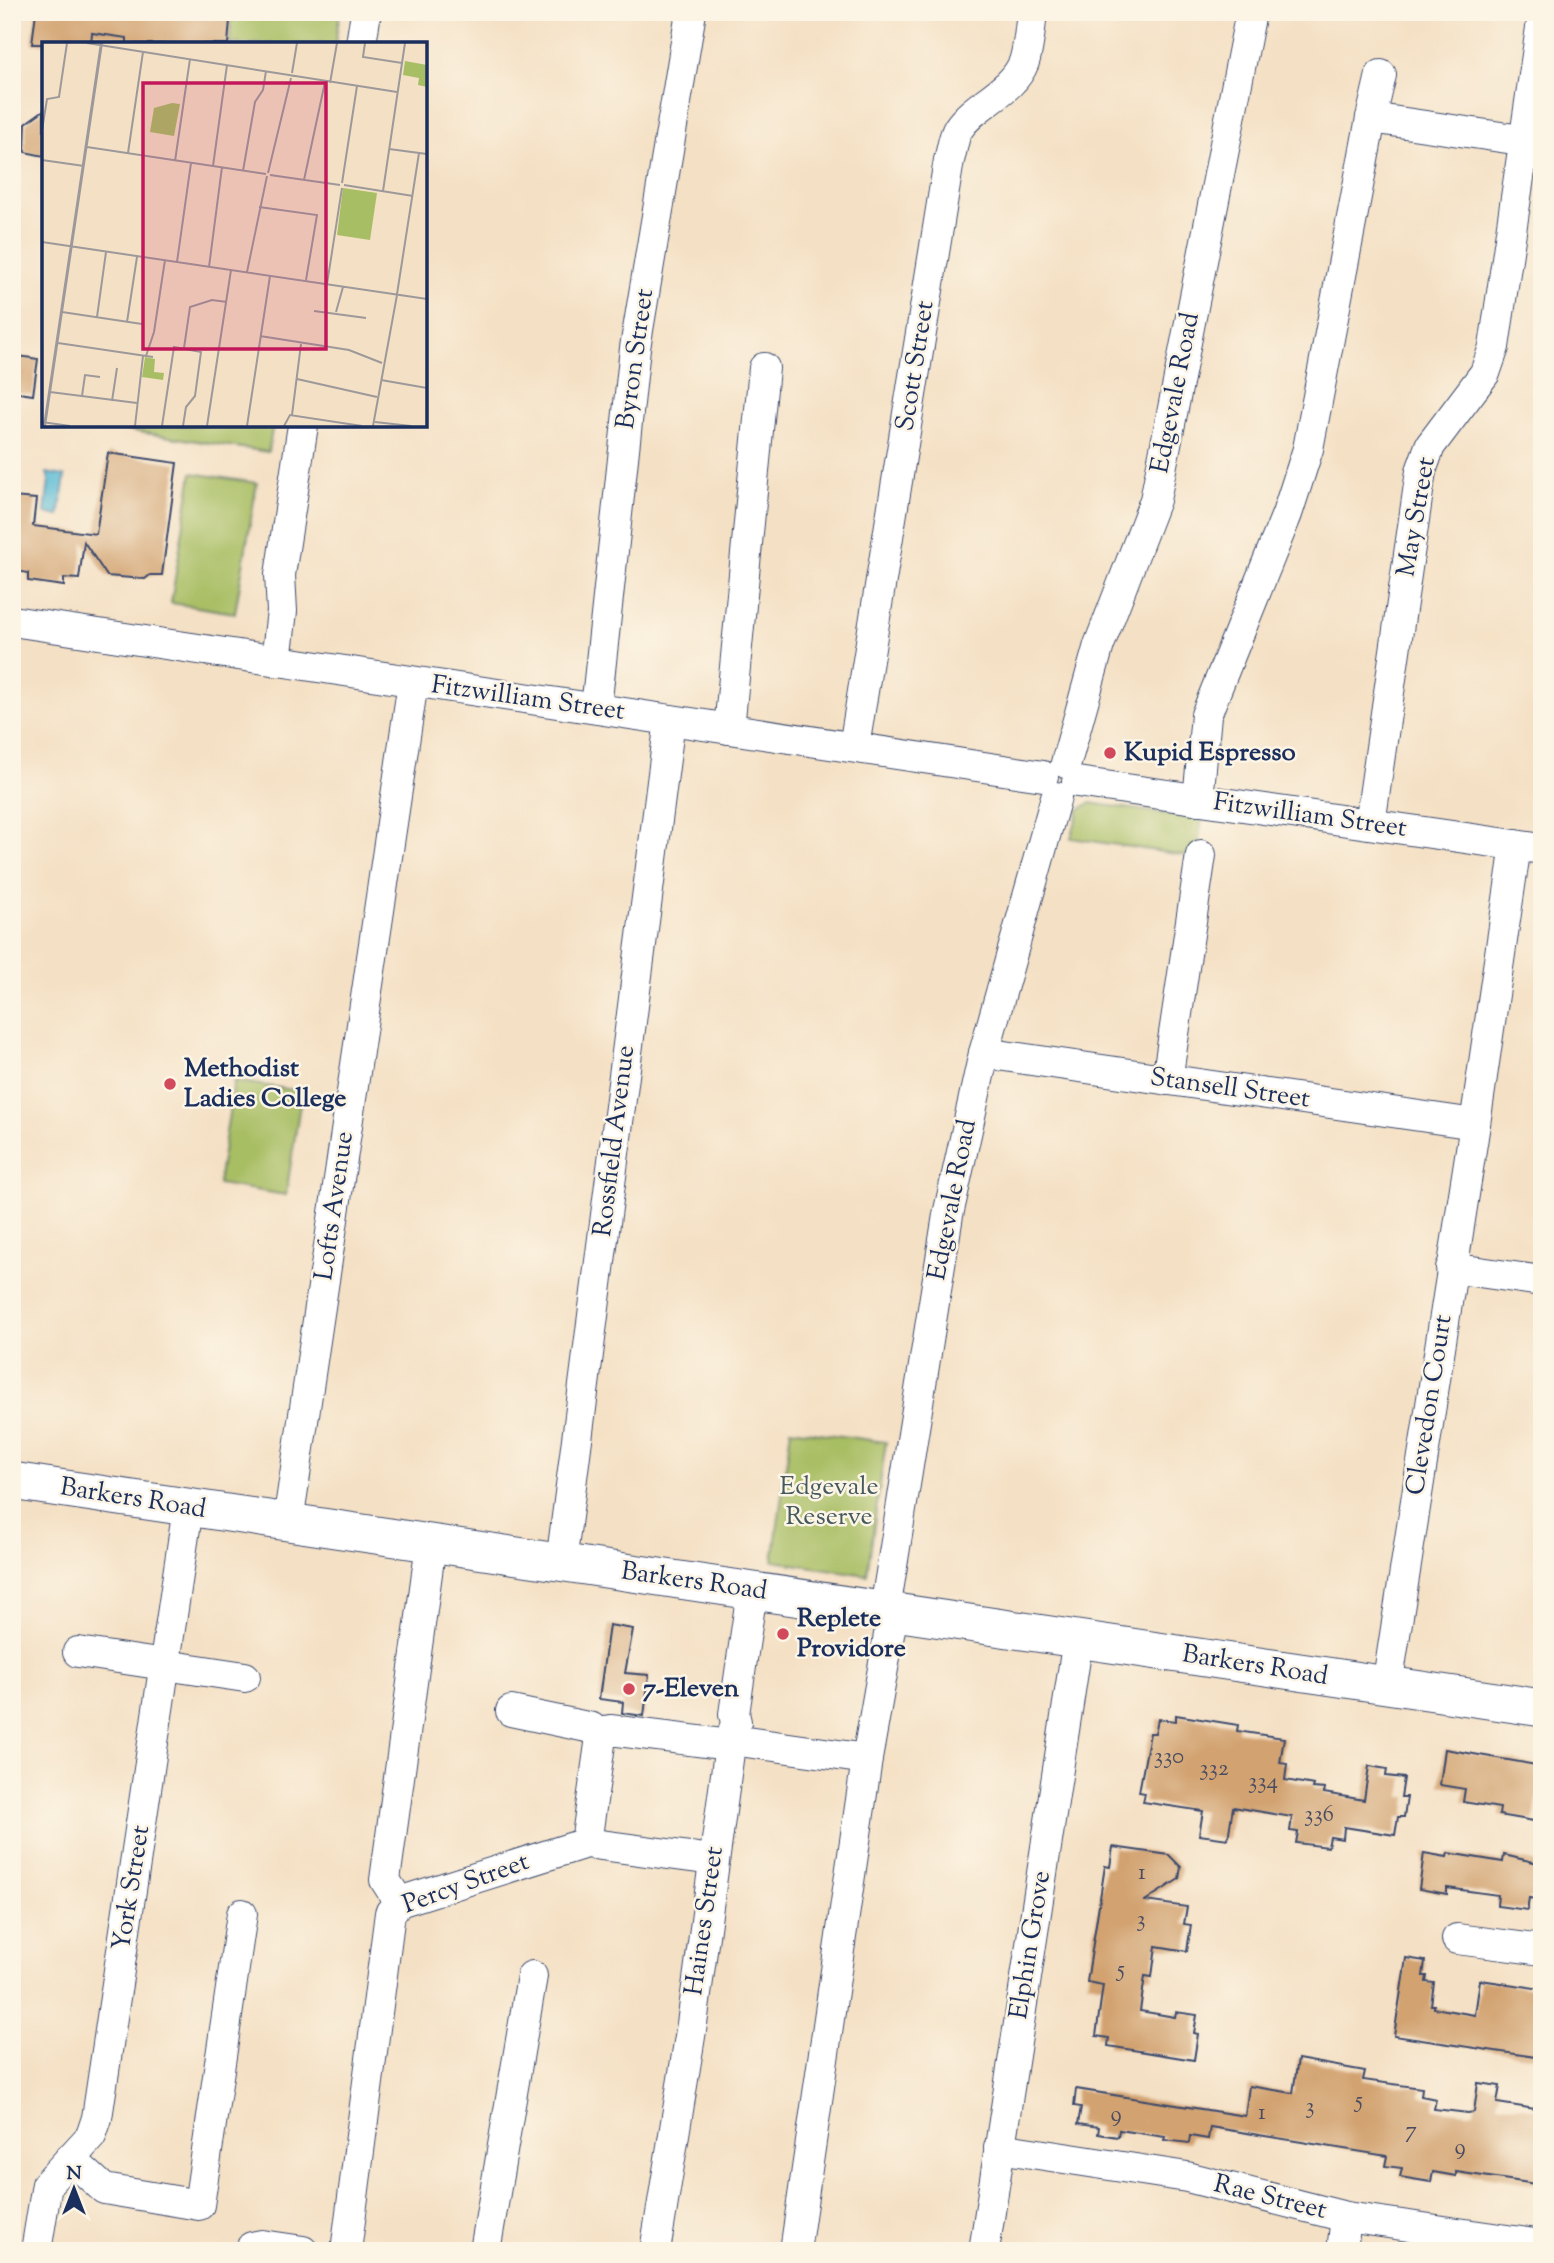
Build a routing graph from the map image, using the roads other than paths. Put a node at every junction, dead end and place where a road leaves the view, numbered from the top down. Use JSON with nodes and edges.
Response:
{"nodes":[{"id":1,"x":366,"y":12,"type":"edge"},
{"id":2,"x":691,"y":12,"type":"edge"},
{"id":3,"x":1032,"y":12,"type":"edge"},
{"id":4,"x":1251,"y":12,"type":"edge"},
{"id":5,"x":1542,"y":21,"type":"edge"},
{"id":6,"x":361,"y":42,"type":"edge"},
{"id":7,"x":1381,"y":75,"type":"dead end"},
{"id":8,"x":1371,"y":118,"type":"junction"},
{"id":9,"x":1533,"y":141,"type":"edge"},
{"id":10,"x":764,"y":368,"type":"dead end"},
{"id":11,"x":303,"y":427,"type":"edge"},
{"id":12,"x":25,"y":623,"type":"edge"},
{"id":13,"x":12,"y":641,"type":"edge"},
{"id":14,"x":267,"y":660,"type":"junction"},
{"id":15,"x":413,"y":682,"type":"junction"},
{"id":16,"x":596,"y":708,"type":"junction"},
{"id":17,"x":670,"y":720,"type":"junction"},
{"id":18,"x":729,"y":729,"type":"junction"},
{"id":19,"x":854,"y":747,"type":"junction"},
{"id":20,"x":1060,"y":779,"type":"junction"},
{"id":21,"x":1198,"y":800,"type":"junction"},
{"id":22,"x":1370,"y":824,"type":"junction"},
{"id":23,"x":1529,"y":847,"type":"edge"},
{"id":24,"x":1201,"y":855,"type":"dead end"},
{"id":25,"x":984,"y":1053,"type":"junction"},
{"id":26,"x":1167,"y":1080,"type":"junction"},
{"id":27,"x":1475,"y":1124,"type":"junction"},
{"id":28,"x":1451,"y":1268,"type":"junction"},
{"id":29,"x":1542,"y":1281,"type":"edge"},
{"id":30,"x":12,"y":1482,"type":"edge"},
{"id":31,"x":188,"y":1508,"type":"junction"},
{"id":32,"x":288,"y":1522,"type":"junction"},
{"id":33,"x":431,"y":1544,"type":"junction"},
{"id":34,"x":561,"y":1563,"type":"junction"},
{"id":35,"x":752,"y":1591,"type":"junction"},
{"id":36,"x":889,"y":1611,"type":"junction"},
{"id":37,"x":1078,"y":1639,"type":"junction"},
{"id":38,"x":78,"y":1652,"type":"dead end"},
{"id":39,"x":165,"y":1665,"type":"junction"},
{"id":40,"x":245,"y":1677,"type":"dead end"},
{"id":41,"x":1387,"y":1686,"type":"junction"},
{"id":42,"x":1542,"y":1708,"type":"edge"},
{"id":43,"x":511,"y":1711,"type":"dead end"},
{"id":44,"x":601,"y":1737,"type":"junction"},
{"id":45,"x":731,"y":1742,"type":"junction"},
{"id":46,"x":867,"y":1759,"type":"junction"},
{"id":47,"x":586,"y":1843,"type":"junction"},
{"id":48,"x":713,"y":1860,"type":"junction"},
{"id":49,"x":399,"y":1902,"type":"junction"},
{"id":50,"x":242,"y":1914,"type":"dead end"},
{"id":51,"x":1457,"y":1938,"type":"dead end"},
{"id":52,"x":1542,"y":1951,"type":"edge"},
{"id":53,"x":532,"y":1976,"type":"dead end"},
{"id":54,"x":999,"y":2148,"type":"junction"},
{"id":55,"x":71,"y":2158,"type":"junction"},
{"id":56,"x":1346,"y":2217,"type":"junction"},
{"id":57,"x":1542,"y":2245,"type":"edge"},
{"id":58,"x":251,"y":2249,"type":"edge"},
{"id":59,"x":36,"y":2251,"type":"edge"},
{"id":60,"x":303,"y":2251,"type":"edge"},
{"id":61,"x":346,"y":2251,"type":"edge"},
{"id":62,"x":485,"y":2251,"type":"edge"},
{"id":63,"x":655,"y":2251,"type":"edge"},
{"id":64,"x":796,"y":2251,"type":"edge"},
{"id":65,"x":984,"y":2251,"type":"edge"},
{"id":66,"x":1342,"y":2251,"type":"edge"}],
"edges":[{"from":1,"to":6,"type":"street"},
{"from":2,"to":16,"type":"street","name":"Byron Street"},
{"from":3,"to":19,"type":"street","name":"Scott Street"},
{"from":4,"to":20,"type":"street","name":"Edgevale Road"},
{"from":5,"to":9,"type":"street","name":"May Street"},
{"from":7,"to":8,"type":"street"},
{"from":8,"to":9,"type":"street"},
{"from":8,"to":21,"type":"street"},
{"from":9,"to":22,"type":"street","name":"May Street"},
{"from":10,"to":18,"type":"street"},
{"from":11,"to":14,"type":"street"},
{"from":12,"to":13,"type":"street"},
{"from":12,"to":14,"type":"street","name":"Fitzwilliam Street"},
{"from":14,"to":15,"type":"street","name":"Fitzwilliam Street"},
{"from":15,"to":16,"type":"street","name":"Fitzwilliam Street"},
{"from":15,"to":32,"type":"street","name":"Lofts Avenue"},
{"from":16,"to":17,"type":"street","name":"Fitzwilliam Street"},
{"from":17,"to":18,"type":"street","name":"Fitzwilliam Street"},
{"from":17,"to":34,"type":"street","name":"Rossfield Avenue"},
{"from":18,"to":19,"type":"street","name":"Fitzwilliam Street"},
{"from":19,"to":20,"type":"street","name":"Fitzwilliam Street"},
{"from":20,"to":21,"type":"street","name":"Fitzwilliam Street"},
{"from":20,"to":25,"type":"street","name":"Edgevale Road"},
{"from":21,"to":22,"type":"street","name":"Fitzwilliam Street"},
{"from":22,"to":23,"type":"street","name":"Fitzwilliam Street"},
{"from":23,"to":27,"type":"street","name":"Clevedon Court"},
{"from":24,"to":26,"type":"street"},
{"from":25,"to":26,"type":"street","name":"Stansell Street"},
{"from":25,"to":36,"type":"street","name":"Edgevale Road"},
{"from":26,"to":27,"type":"street","name":"Stansell Street"},
{"from":27,"to":28,"type":"street","name":"Clevedon Court"},
{"from":28,"to":29,"type":"street"},
{"from":28,"to":41,"type":"street","name":"Clevedon Court"},
{"from":30,"to":31,"type":"main road","name":"Barkers Road"},
{"from":31,"to":32,"type":"main road","name":"Barkers Road"},
{"from":31,"to":39,"type":"street","name":"York Street"},
{"from":32,"to":33,"type":"main road","name":"Barkers Road"},
{"from":33,"to":34,"type":"main road","name":"Barkers Road"},
{"from":33,"to":49,"type":"street"},
{"from":34,"to":35,"type":"main road","name":"Barkers Road"},
{"from":35,"to":36,"type":"main road","name":"Barkers Road"},
{"from":35,"to":45,"type":"street","name":"Haines Street"},
{"from":36,"to":37,"type":"main road","name":"Barkers Road"},
{"from":36,"to":46,"type":"street","name":"Edgevale Road"},
{"from":37,"to":41,"type":"main road","name":"Barkers Road"},
{"from":37,"to":54,"type":"street","name":"Elphin Grove"},
{"from":38,"to":39,"type":"street"},
{"from":39,"to":40,"type":"street"},
{"from":39,"to":55,"type":"street","name":"York Street"},
{"from":41,"to":42,"type":"main road","name":"Barkers Road"},
{"from":43,"to":44,"type":"street"},
{"from":44,"to":45,"type":"street"},
{"from":44,"to":47,"type":"street"},
{"from":45,"to":46,"type":"street"},
{"from":45,"to":48,"type":"street","name":"Haines Street"},
{"from":46,"to":64,"type":"street","name":"Edgevale Road"},
{"from":47,"to":48,"type":"street","name":"Percy Street"},
{"from":47,"to":49,"type":"street","name":"Percy Street"},
{"from":48,"to":63,"type":"street","name":"Haines Street"},
{"from":49,"to":61,"type":"street","name":"Percy Street"},
{"from":50,"to":55,"type":"street"},
{"from":51,"to":52,"type":"street"},
{"from":53,"to":62,"type":"street"},
{"from":54,"to":56,"type":"street","name":"Rae Street"},
{"from":54,"to":65,"type":"street","name":"Elphin Grove"},
{"from":55,"to":59,"type":"street","name":"York Street"},
{"from":56,"to":57,"type":"street","name":"Rae Street"},
{"from":56,"to":66,"type":"street"},
{"from":58,"to":60,"type":"street"}]}
